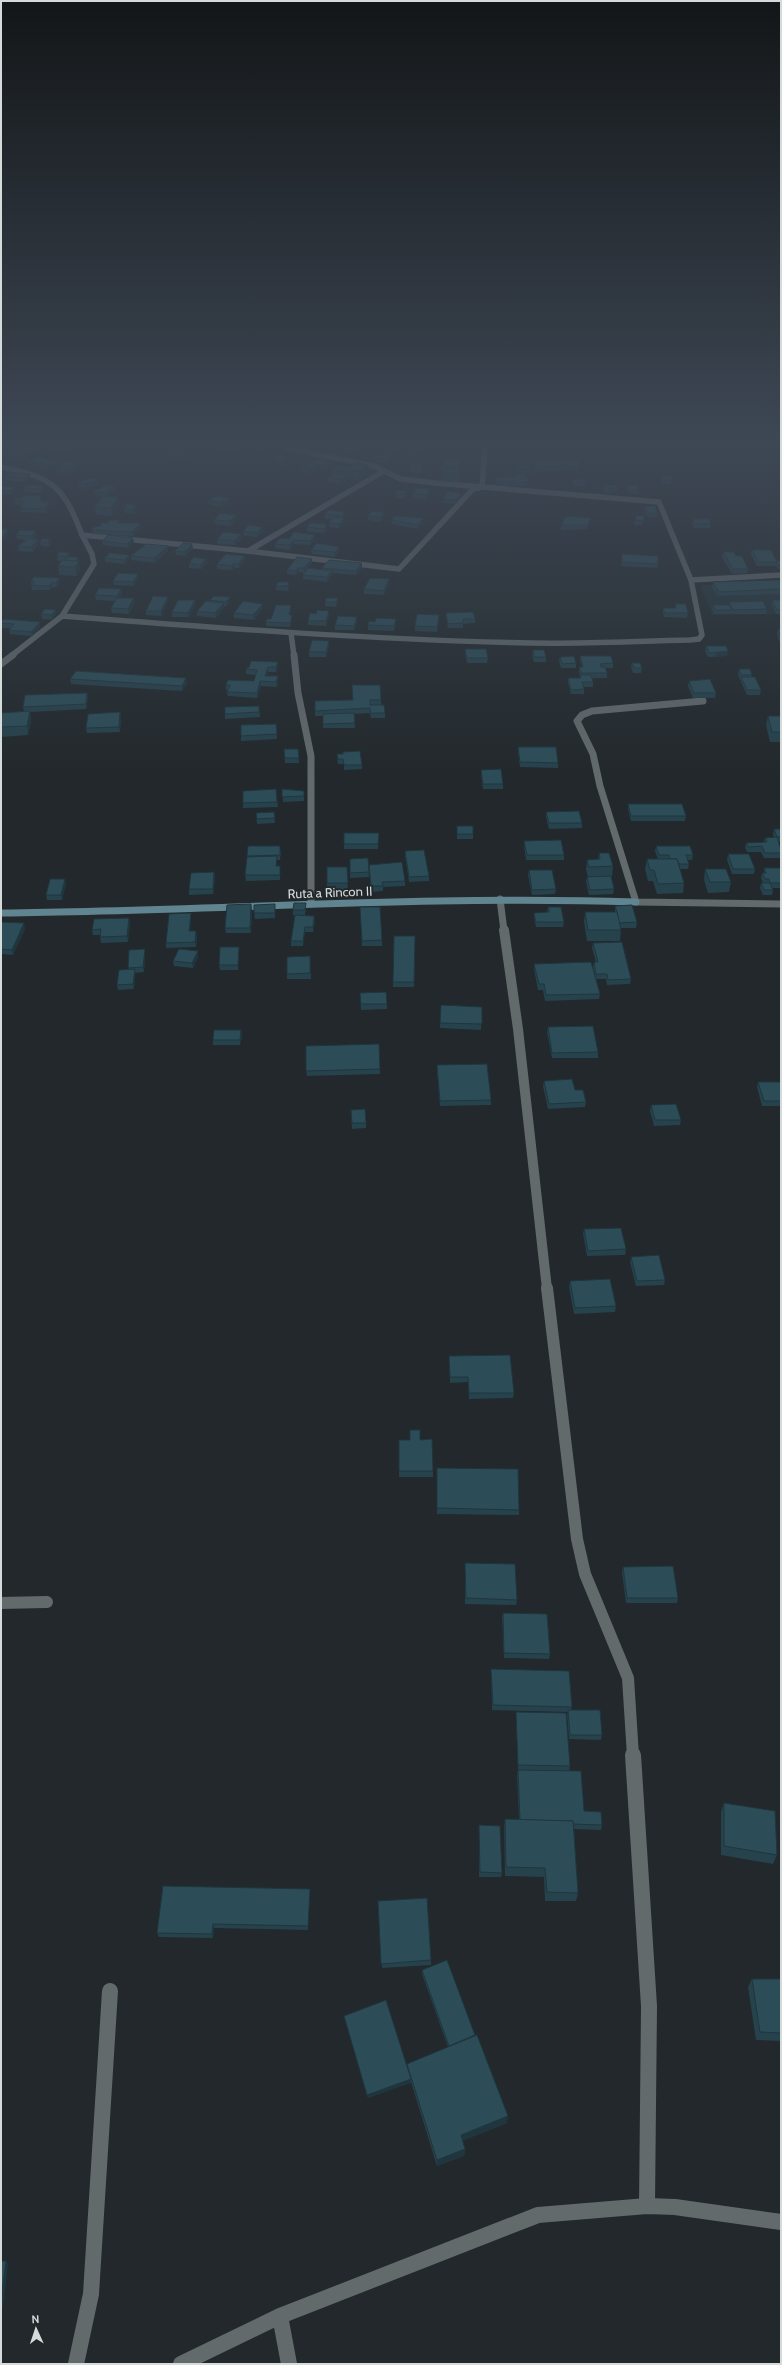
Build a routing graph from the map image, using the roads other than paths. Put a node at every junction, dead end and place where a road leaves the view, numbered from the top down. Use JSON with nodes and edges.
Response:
{"nodes":[{"id":1,"x":92,"y":555,"type":"edge"},
{"id":2,"x":285,"y":555,"type":"edge"},
{"id":3,"x":412,"y":555,"type":"edge"},
{"id":4,"x":681,"y":555,"type":"edge"},
{"id":5,"x":781,"y":575,"type":"edge"},
{"id":6,"x":691,"y":580,"type":"junction"},
{"id":7,"x":62,"y":616,"type":"junction"},
{"id":8,"x":291,"y":633,"type":"junction"},
{"id":9,"x":1,"y":664,"type":"edge"},
{"id":10,"x":703,"y":701,"type":"dead end"},
{"id":11,"x":500,"y":899,"type":"junction"},
{"id":12,"x":636,"y":902,"type":"junction"},
{"id":13,"x":311,"y":904,"type":"junction"},
{"id":14,"x":781,"y":904,"type":"edge"},
{"id":15,"x":1,"y":913,"type":"edge"},
{"id":16,"x":1,"y":1602,"type":"edge"},
{"id":17,"x":47,"y":1602,"type":"dead end"},
{"id":18,"x":110,"y":1991,"type":"dead end"},
{"id":19,"x":647,"y":2206,"type":"junction"},
{"id":20,"x":781,"y":2222,"type":"edge"},
{"id":21,"x":280,"y":2316,"type":"junction"},
{"id":22,"x":76,"y":2364,"type":"edge"},
{"id":23,"x":181,"y":2364,"type":"edge"},
{"id":24,"x":288,"y":2364,"type":"edge"}],
"edges":[{"from":1,"to":7,"type":"street"},
{"from":2,"to":3,"type":"street"},
{"from":4,"to":6,"type":"street"},
{"from":5,"to":6,"type":"street"},
{"from":6,"to":8,"type":"street"},
{"from":7,"to":8,"type":"street"},
{"from":7,"to":9,"type":"street"},
{"from":8,"to":13,"type":"street"},
{"from":10,"to":12,"type":"street"},
{"from":11,"to":12,"type":"street","name":"Ruta a Rincon II"},
{"from":11,"to":13,"type":"street","name":"Ruta a Rincon II"},
{"from":11,"to":19,"type":"street"},
{"from":12,"to":14,"type":"street"},
{"from":13,"to":15,"type":"street","name":"Ruta a Rincon II"},
{"from":16,"to":17,"type":"street"},
{"from":18,"to":22,"type":"street"},
{"from":19,"to":20,"type":"street"},
{"from":19,"to":21,"type":"street"},
{"from":21,"to":23,"type":"street"},
{"from":21,"to":24,"type":"street"}]}
